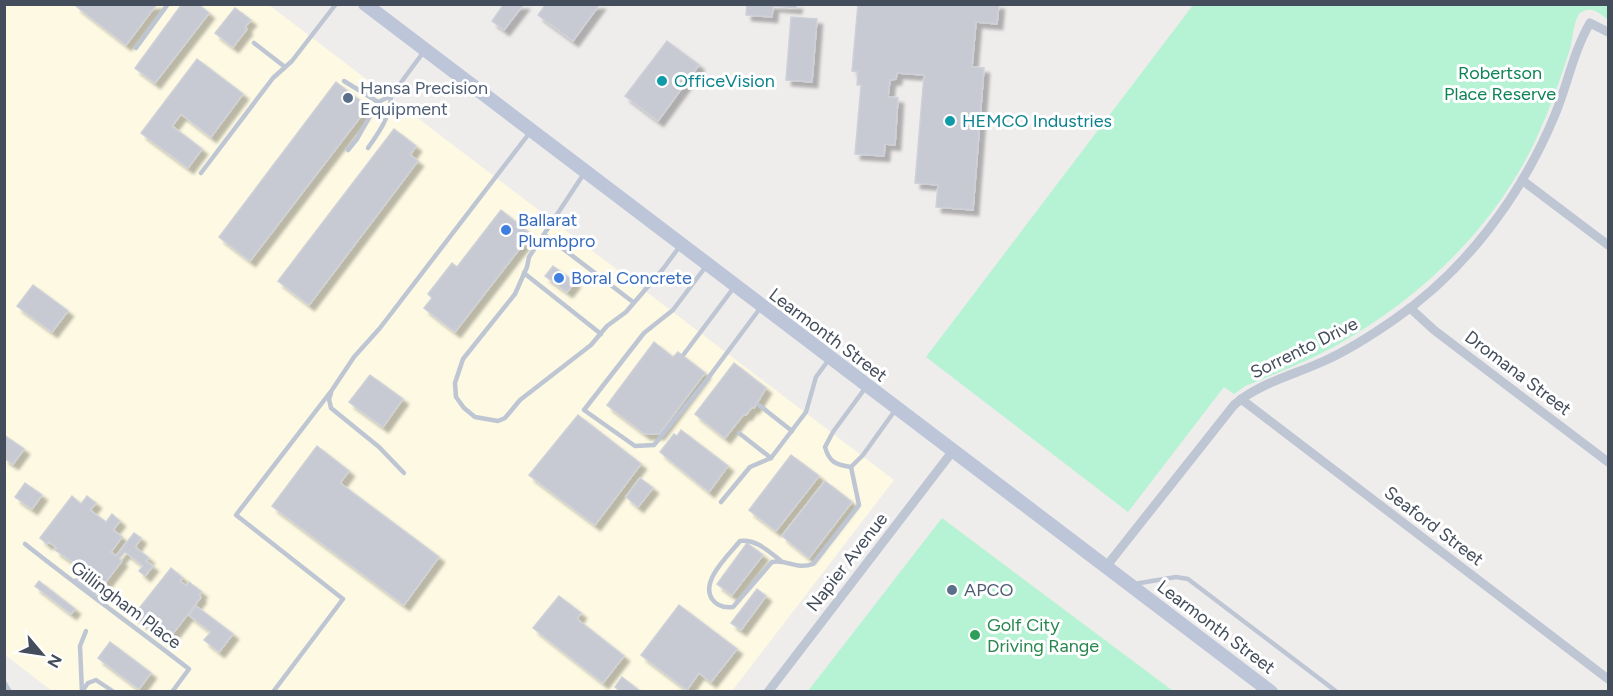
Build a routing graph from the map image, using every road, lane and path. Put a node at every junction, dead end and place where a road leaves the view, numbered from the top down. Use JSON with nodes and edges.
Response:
{"nodes":[{"id":1,"x":168,"y":4,"type":"edge"},
{"id":2,"x":336,"y":4,"type":"edge"},
{"id":3,"x":365,"y":4,"type":"edge"},
{"id":4,"x":1608,"y":32,"type":"edge"},
{"id":5,"x":254,"y":43,"type":"dead end"},
{"id":6,"x":136,"y":48,"type":"dead end"},
{"id":7,"x":425,"y":50,"type":"junction"},
{"id":8,"x":285,"y":67,"type":"junction"},
{"id":9,"x":344,"y":81,"type":"dead end"},
{"id":10,"x":391,"y":96,"type":"junction"},
{"id":11,"x":378,"y":102,"type":"junction"},
{"id":12,"x":531,"y":131,"type":"junction"},
{"id":13,"x":368,"y":148,"type":"dead end"},
{"id":14,"x":348,"y":150,"type":"dead end"},
{"id":15,"x":585,"y":172,"type":"junction"},
{"id":16,"x":201,"y":173,"type":"dead end"},
{"id":17,"x":1522,"y":180,"type":"junction"},
{"id":18,"x":545,"y":235,"type":"junction"},
{"id":19,"x":680,"y":245,"type":"junction"},
{"id":20,"x":1608,"y":245,"type":"edge"},
{"id":21,"x":707,"y":266,"type":"junction"},
{"id":22,"x":524,"y":273,"type":"junction"},
{"id":23,"x":735,"y":286,"type":"junction"},
{"id":24,"x":633,"y":302,"type":"junction"},
{"id":25,"x":762,"y":307,"type":"junction"},
{"id":26,"x":1410,"y":308,"type":"junction"},
{"id":27,"x":601,"y":334,"type":"junction"},
{"id":28,"x":684,"y":354,"type":"dead end"},
{"id":29,"x":830,"y":358,"type":"junction"},
{"id":30,"x":867,"y":386,"type":"junction"},
{"id":31,"x":332,"y":390,"type":"junction"},
{"id":32,"x":1241,"y":399,"type":"junction"},
{"id":33,"x":759,"y":405,"type":"dead end"},
{"id":34,"x":896,"y":409,"type":"junction"},
{"id":35,"x":792,"y":430,"type":"junction"},
{"id":36,"x":738,"y":433,"type":"dead end"},
{"id":37,"x":952,"y":452,"type":"junction"},
{"id":38,"x":771,"y":458,"type":"junction"},
{"id":39,"x":1608,"y":462,"type":"edge"},
{"id":40,"x":851,"y":467,"type":"junction"},
{"id":41,"x":404,"y":473,"type":"dead end"},
{"id":42,"x":720,"y":501,"type":"dead end"},
{"id":43,"x":25,"y":544,"type":"dead end"},
{"id":44,"x":781,"y":561,"type":"junction"},
{"id":45,"x":1105,"y":568,"type":"junction"},
{"id":46,"x":1131,"y":584,"type":"junction"},
{"id":47,"x":86,"y":631,"type":"dead end"},
{"id":48,"x":1608,"y":679,"type":"edge"},
{"id":49,"x":4,"y":682,"type":"edge"},
{"id":50,"x":10,"y":692,"type":"edge"},
{"id":51,"x":82,"y":692,"type":"edge"},
{"id":52,"x":114,"y":692,"type":"edge"},
{"id":53,"x":172,"y":692,"type":"edge"},
{"id":54,"x":273,"y":692,"type":"edge"},
{"id":55,"x":768,"y":692,"type":"edge"},
{"id":56,"x":1271,"y":692,"type":"edge"},
{"id":57,"x":1337,"y":692,"type":"edge"}],
"edges":[{"from":1,"to":6,"type":"lane"},
{"from":2,"to":8,"type":"lane"},
{"from":3,"to":7,"type":"street","name":"Learmonth Street"},
{"from":4,"to":17,"type":"street","name":"Sorrento Drive"},
{"from":5,"to":8,"type":"lane"},
{"from":7,"to":10,"type":"lane"},
{"from":7,"to":12,"type":"street","name":"Learmonth Street"},
{"from":8,"to":16,"type":"lane"},
{"from":9,"to":11,"type":"lane"},
{"from":10,"to":11,"type":"lane"},
{"from":10,"to":13,"type":"lane"},
{"from":11,"to":14,"type":"lane"},
{"from":12,"to":15,"type":"street","name":"Learmonth Street"},
{"from":12,"to":31,"type":"lane"},
{"from":15,"to":18,"type":"lane"},
{"from":15,"to":19,"type":"street","name":"Learmonth Street"},
{"from":17,"to":20,"type":"street"},
{"from":17,"to":26,"type":"street","name":"Sorrento Drive"},
{"from":18,"to":22,"type":"lane"},
{"from":18,"to":24,"type":"lane"},
{"from":19,"to":21,"type":"street","name":"Learmonth Street"},
{"from":19,"to":24,"type":"lane"},
{"from":21,"to":23,"type":"street","name":"Learmonth Street"},
{"from":21,"to":25,"type":"lane"},
{"from":22,"to":27,"type":"lane"},
{"from":22,"to":27,"type":"lane"},
{"from":23,"to":25,"type":"street","name":"Learmonth Street"},
{"from":23,"to":28,"type":"lane"},
{"from":24,"to":27,"type":"lane"},
{"from":25,"to":29,"type":"street","name":"Learmonth Street"},
{"from":26,"to":32,"type":"street","name":"Sorrento Drive"},
{"from":26,"to":39,"type":"street","name":"Dromana Street"},
{"from":29,"to":30,"type":"street","name":"Learmonth Street"},
{"from":29,"to":35,"type":"lane"},
{"from":30,"to":34,"type":"street","name":"Learmonth Street"},
{"from":30,"to":40,"type":"lane"},
{"from":31,"to":41,"type":"lane"},
{"from":31,"to":54,"type":"lane"},
{"from":32,"to":45,"type":"street","name":"Sorrento Drive"},
{"from":32,"to":48,"type":"street","name":"Seaford Street"},
{"from":33,"to":35,"type":"lane"},
{"from":34,"to":37,"type":"street","name":"Learmonth Street"},
{"from":34,"to":40,"type":"lane"},
{"from":35,"to":38,"type":"lane"},
{"from":36,"to":38,"type":"lane"},
{"from":37,"to":45,"type":"street","name":"Learmonth Street"},
{"from":37,"to":55,"type":"street","name":"Napier Avenue"},
{"from":38,"to":42,"type":"lane"},
{"from":40,"to":44,"type":"lane"},
{"from":43,"to":53,"type":"lane","name":"Gillingham Place"},
{"from":44,"to":44,"type":"lane"},
{"from":45,"to":46,"type":"street","name":"Learmonth Street"},
{"from":46,"to":56,"type":"street","name":"Learmonth Street"},
{"from":46,"to":57,"type":"lane"},
{"from":47,"to":51,"type":"lane"},
{"from":49,"to":50,"type":"lane"},
{"from":51,"to":52,"type":"lane"}]}
